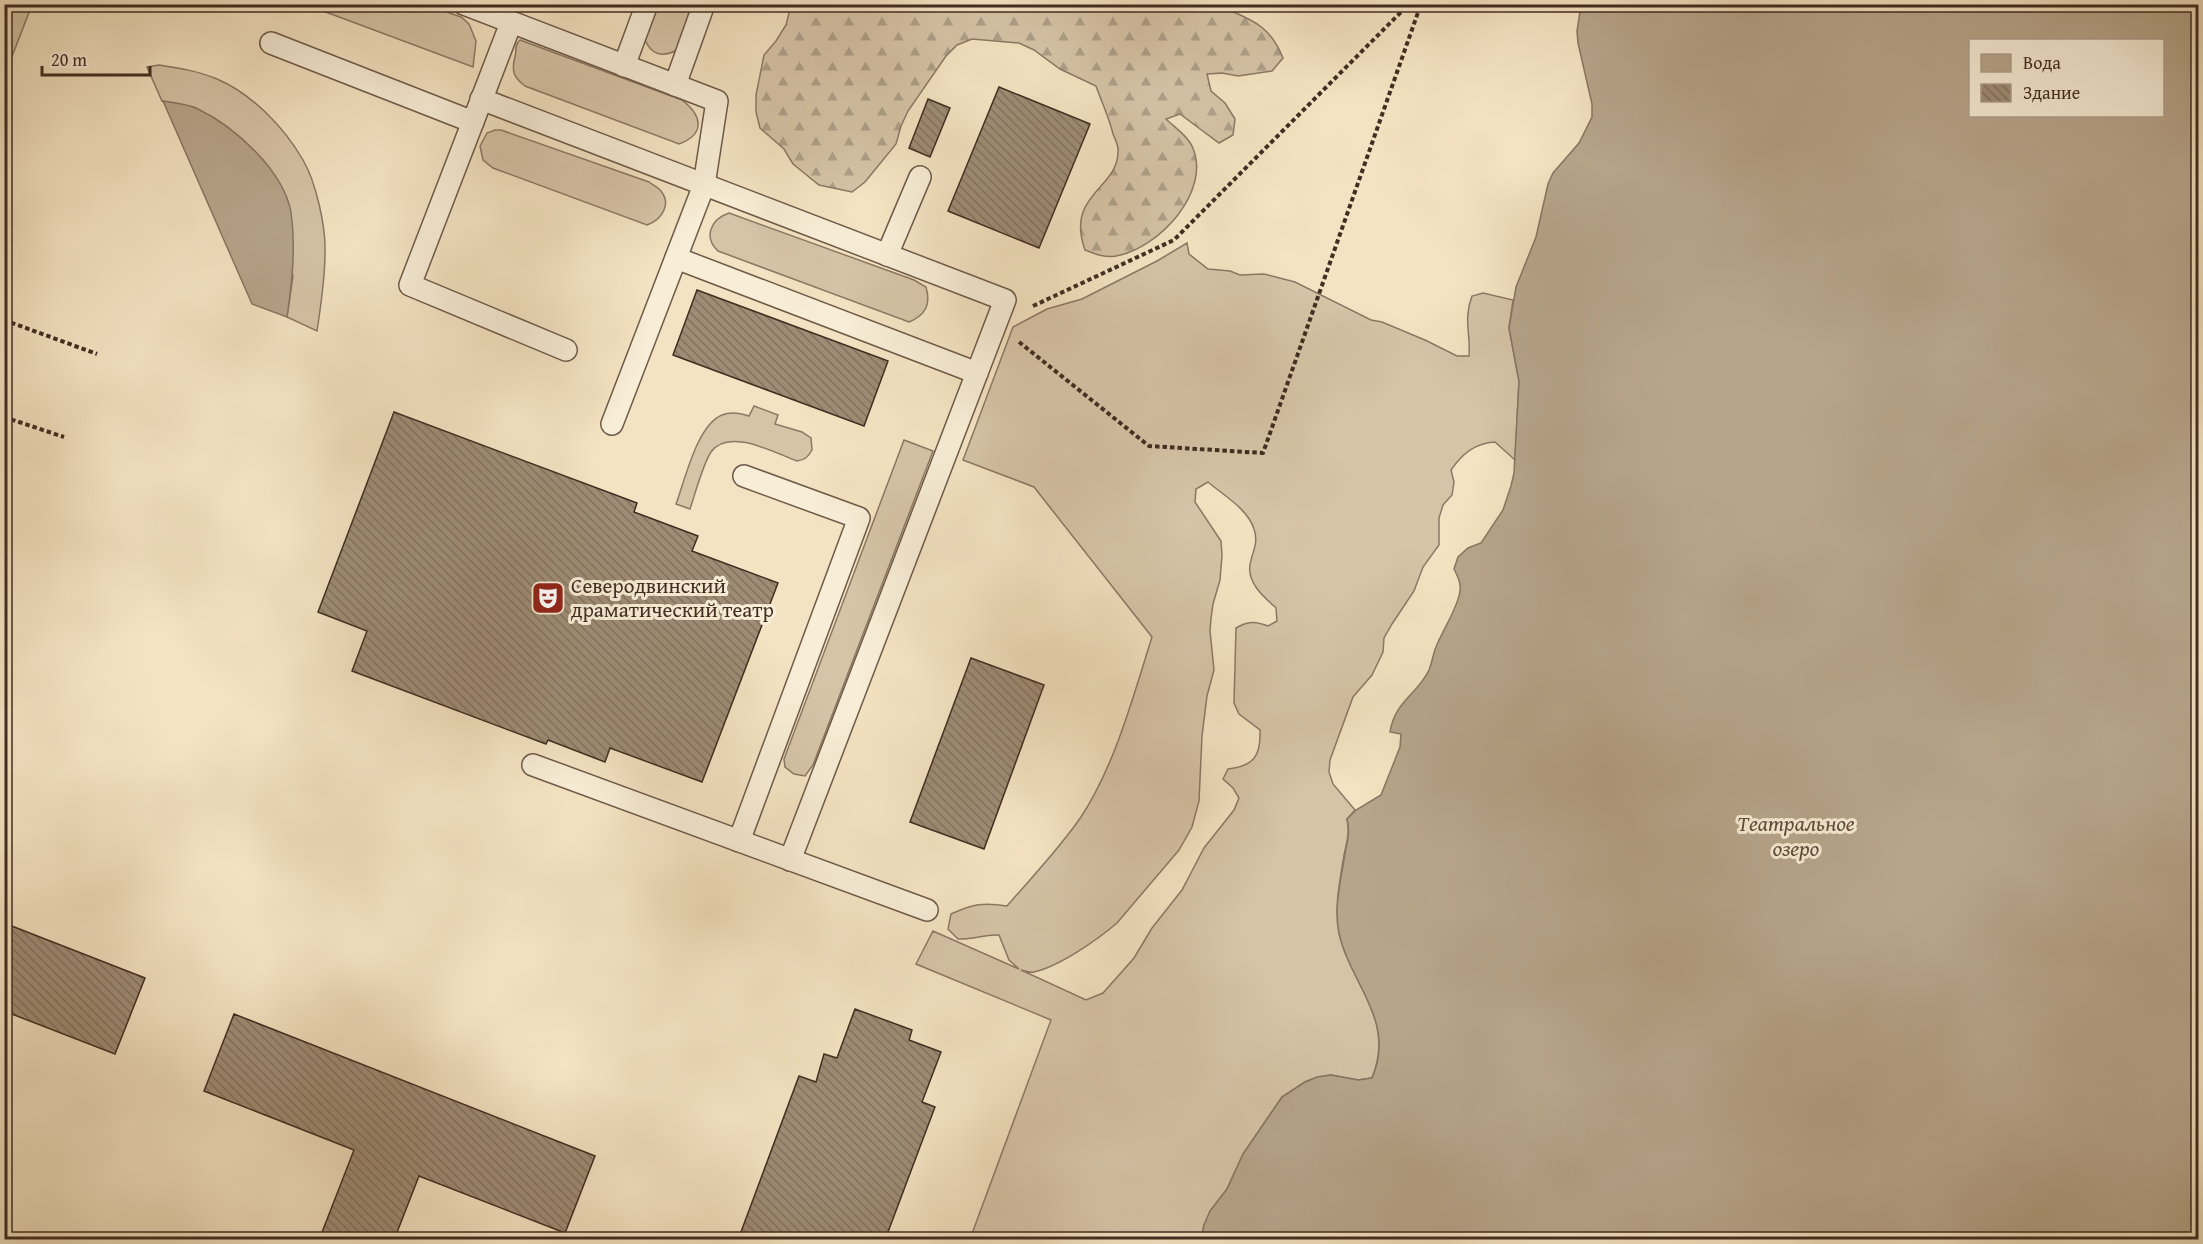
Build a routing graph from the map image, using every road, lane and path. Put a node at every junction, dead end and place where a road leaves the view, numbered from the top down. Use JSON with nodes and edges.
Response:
{"nodes":[{"id":1,"x":464,"y":4,"type":"edge"},
{"id":2,"x":647,"y":4,"type":"edge"},
{"id":3,"x":704,"y":4,"type":"edge"},
{"id":4,"x":1409,"y":4,"type":"edge"},
{"id":5,"x":1421,"y":4,"type":"edge"},
{"id":6,"x":511,"y":23,"type":"junction"},
{"id":7,"x":271,"y":43,"type":"dead end"},
{"id":8,"x":624,"y":66,"type":"junction"},
{"id":9,"x":675,"y":85,"type":"junction"},
{"id":10,"x":481,"y":99,"type":"junction"},
{"id":11,"x":473,"y":122,"type":"junction"},
{"id":12,"x":920,"y":177,"type":"dead end"},
{"id":13,"x":704,"y":185,"type":"junction"},
{"id":14,"x":887,"y":255,"type":"junction"},
{"id":15,"x":676,"y":258,"type":"junction"},
{"id":16,"x":4,"y":320,"type":"edge"},
{"id":17,"x":996,"y":324,"type":"junction"},
{"id":18,"x":566,"y":350,"type":"dead end"},
{"id":19,"x":97,"y":354,"type":"dead end"},
{"id":20,"x":977,"y":373,"type":"junction"},
{"id":21,"x":4,"y":417,"type":"edge"},
{"id":22,"x":612,"y":424,"type":"dead end"},
{"id":23,"x":64,"y":437,"type":"dead end"},
{"id":24,"x":744,"y":476,"type":"dead end"},
{"id":25,"x":533,"y":765,"type":"dead end"},
{"id":26,"x":739,"y":841,"type":"junction"},
{"id":27,"x":790,"y":860,"type":"junction"},
{"id":28,"x":927,"y":910,"type":"dead end"}],
"edges":[{"from":1,"to":6,"type":"lane"},
{"from":2,"to":8,"type":"lane"},
{"from":3,"to":9,"type":"lane"},
{"from":4,"to":17,"type":"path"},
{"from":5,"to":17,"type":"path"},
{"from":6,"to":8,"type":"lane"},
{"from":6,"to":10,"type":"lane"},
{"from":7,"to":11,"type":"lane"},
{"from":8,"to":9,"type":"lane"},
{"from":9,"to":13,"type":"lane"},
{"from":10,"to":11,"type":"lane"},
{"from":10,"to":13,"type":"lane"},
{"from":11,"to":18,"type":"lane"},
{"from":12,"to":14,"type":"lane"},
{"from":13,"to":14,"type":"lane"},
{"from":13,"to":15,"type":"lane"},
{"from":14,"to":17,"type":"lane"},
{"from":15,"to":20,"type":"lane"},
{"from":15,"to":22,"type":"lane"},
{"from":16,"to":19,"type":"path"},
{"from":17,"to":20,"type":"lane"},
{"from":20,"to":27,"type":"lane"},
{"from":21,"to":23,"type":"path"},
{"from":24,"to":26,"type":"lane"},
{"from":25,"to":26,"type":"lane"},
{"from":26,"to":27,"type":"lane"},
{"from":27,"to":28,"type":"lane"}]}
